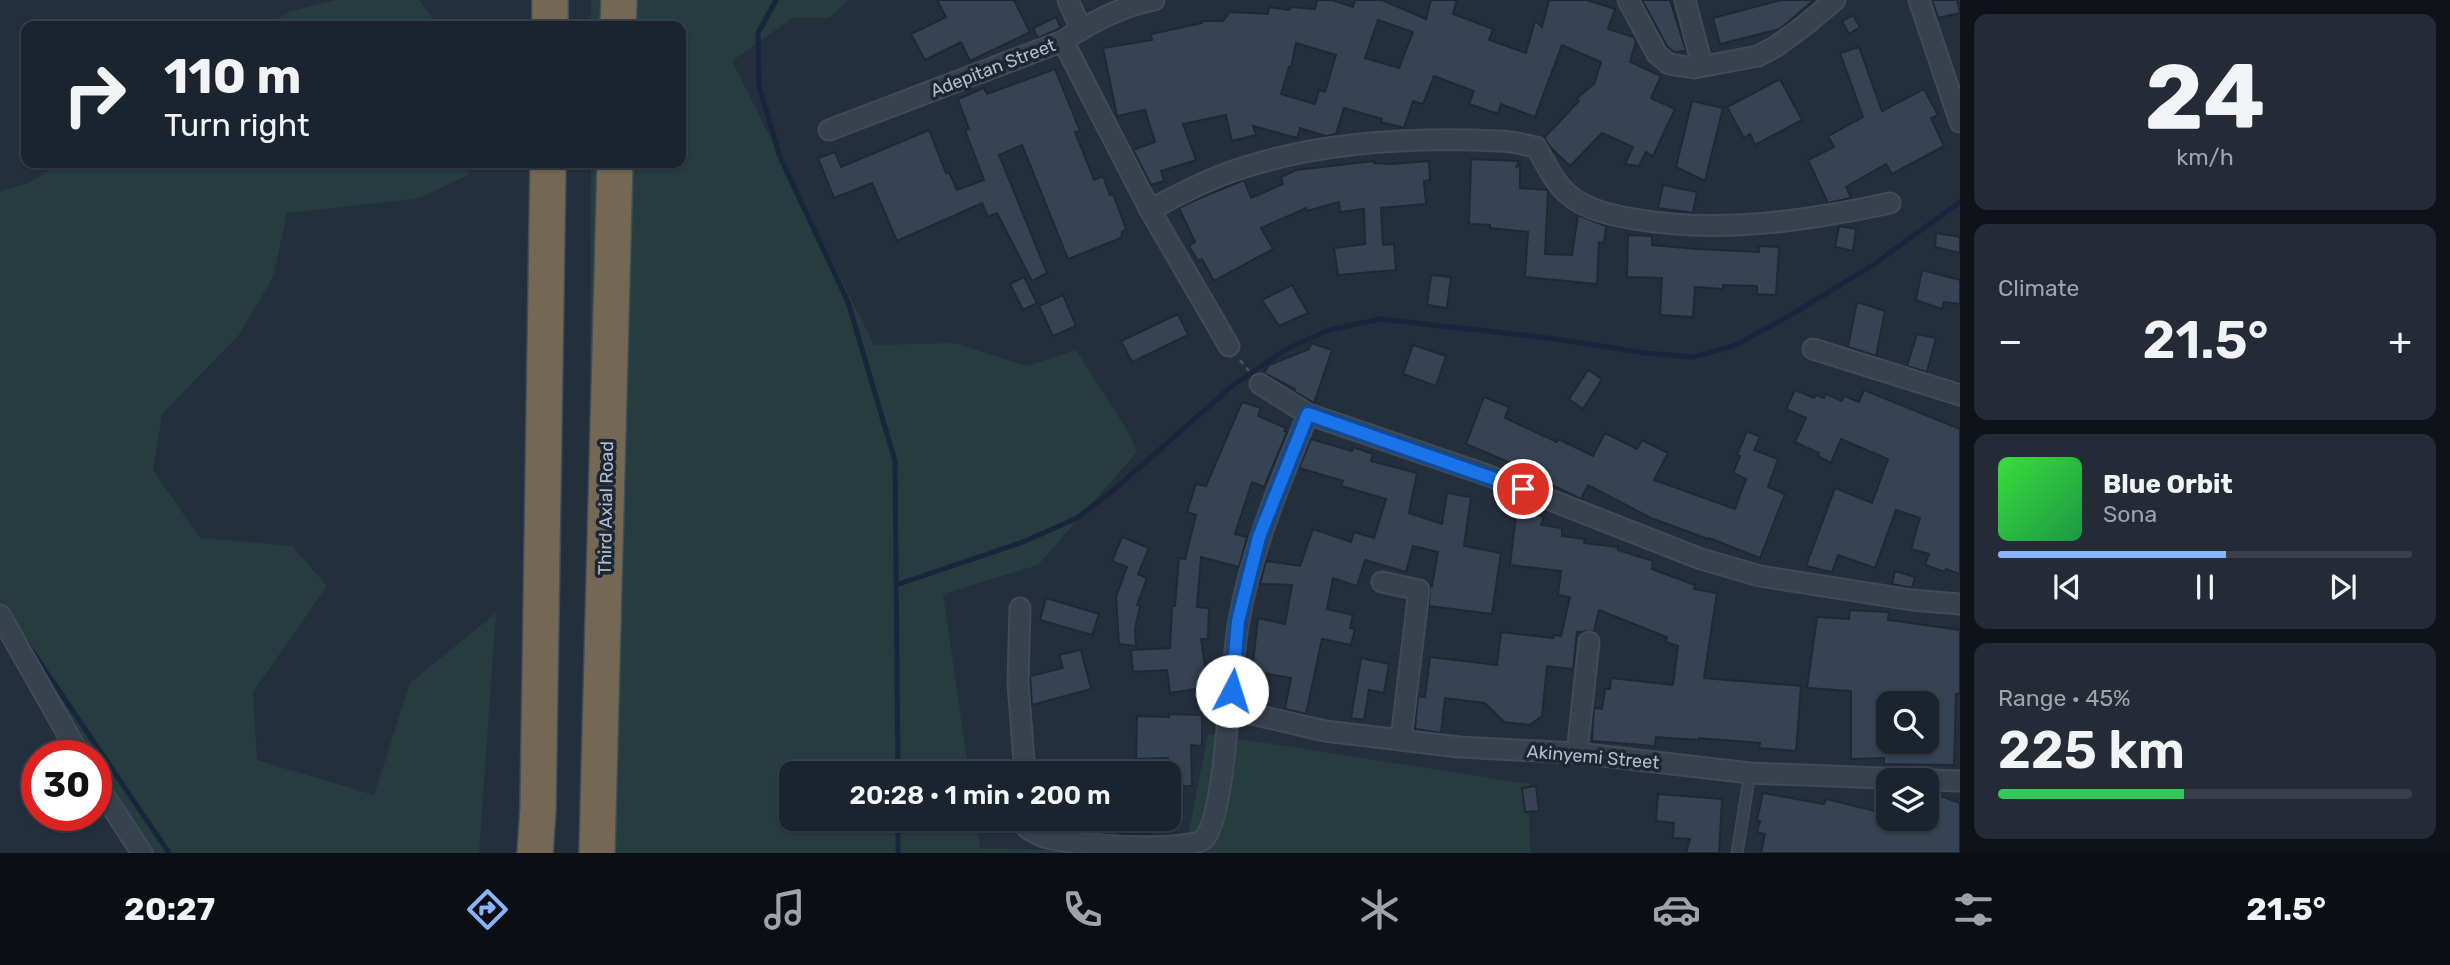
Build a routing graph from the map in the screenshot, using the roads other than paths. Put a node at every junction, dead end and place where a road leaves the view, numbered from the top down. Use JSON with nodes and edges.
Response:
{"nodes":[{"id":1,"x":550,"y":0,"type":"edge"},
{"id":2,"x":619,"y":0,"type":"edge"},
{"id":3,"x":1068,"y":0,"type":"edge"},
{"id":4,"x":1154,"y":0,"type":"edge"},
{"id":5,"x":1628,"y":0,"type":"edge"},
{"id":6,"x":1685,"y":0,"type":"edge"},
{"id":7,"x":1835,"y":0,"type":"edge"},
{"id":8,"x":1919,"y":0,"type":"edge"},
{"id":9,"x":550,"y":21,"type":"edge"},
{"id":10,"x":618,"y":21,"type":"edge"},
{"id":11,"x":1081,"y":29,"type":"junction"},
{"id":12,"x":1063,"y":41,"type":"junction"},
{"id":13,"x":1702,"y":65,"type":"junction"},
{"id":14,"x":1960,"y":122,"type":"edge"},
{"id":15,"x":829,"y":130,"type":"dead end"},
{"id":16,"x":548,"y":168,"type":"edge"},
{"id":17,"x":615,"y":168,"type":"edge"},
{"id":18,"x":1890,"y":204,"type":"dead end"},
{"id":19,"x":1150,"y":210,"type":"junction"},
{"id":20,"x":1813,"y":349,"type":"dead end"},
{"id":21,"x":1235,"y":353,"type":"road end"},
{"id":22,"x":1257,"y":381,"type":"road end"},
{"id":23,"x":1960,"y":395,"type":"edge"},
{"id":24,"x":1308,"y":414,"type":"junction"},
{"id":25,"x":1382,"y":582,"type":"dead end"},
{"id":26,"x":1960,"y":604,"type":"edge"},
{"id":27,"x":1020,"y":608,"type":"dead end"},
{"id":28,"x":0,"y":615,"type":"edge"},
{"id":29,"x":1588,"y":642,"type":"dead end"},
{"id":30,"x":1230,"y":709,"type":"junction"},
{"id":31,"x":1401,"y":739,"type":"junction"},
{"id":32,"x":71,"y":740,"type":"edge"},
{"id":33,"x":1577,"y":753,"type":"junction"},
{"id":34,"x":1024,"y":761,"type":"edge"},
{"id":35,"x":1750,"y":773,"type":"junction"},
{"id":36,"x":1960,"y":781,"type":"edge"},
{"id":37,"x":112,"y":807,"type":"edge"},
{"id":38,"x":1032,"y":831,"type":"edge"},
{"id":39,"x":142,"y":853,"type":"edge"},
{"id":40,"x":535,"y":853,"type":"edge"},
{"id":41,"x":597,"y":853,"type":"edge"},
{"id":42,"x":1737,"y":853,"type":"edge"}],
"edges":[{"from":1,"to":9,"type":"highway"},
{"from":2,"to":10,"type":"highway"},
{"from":3,"to":11,"type":"street"},
{"from":4,"to":11,"type":"street","name":"Adepitan Street"},
{"from":5,"to":13,"type":"street"},
{"from":6,"to":13,"type":"street"},
{"from":7,"to":13,"type":"street"},
{"from":8,"to":14,"type":"street"},
{"from":11,"to":12,"type":"street","name":"Adepitan Street"},
{"from":12,"to":15,"type":"street","name":"Adepitan Street"},
{"from":12,"to":19,"type":"street"},
{"from":16,"to":40,"type":"highway"},
{"from":17,"to":41,"type":"highway","name":"Third Axial Road"},
{"from":18,"to":19,"type":"street"},
{"from":19,"to":21,"type":"street"},
{"from":20,"to":23,"type":"street"},
{"from":22,"to":24,"type":"street"},
{"from":24,"to":26,"type":"street"},
{"from":24,"to":30,"type":"street"},
{"from":25,"to":31,"type":"street"},
{"from":27,"to":34,"type":"street"},
{"from":28,"to":32,"type":"street"},
{"from":29,"to":33,"type":"street"},
{"from":30,"to":31,"type":"street","name":"Akinyemi Street"},
{"from":30,"to":38,"type":"street"},
{"from":31,"to":33,"type":"street","name":"Akinyemi Street"},
{"from":33,"to":35,"type":"street","name":"Akinyemi Street"},
{"from":35,"to":36,"type":"street","name":"Akinyemi Street"},
{"from":35,"to":42,"type":"lane"},
{"from":37,"to":39,"type":"street"}]}
